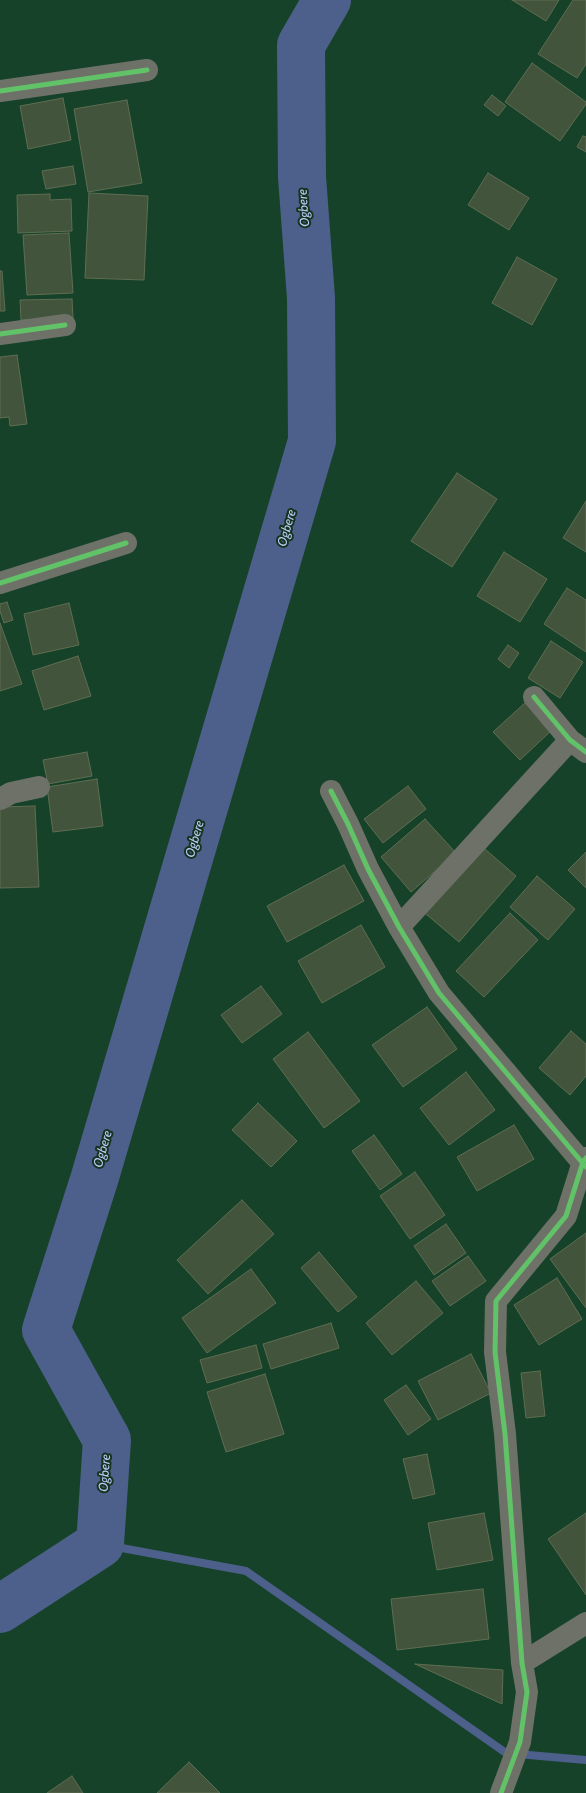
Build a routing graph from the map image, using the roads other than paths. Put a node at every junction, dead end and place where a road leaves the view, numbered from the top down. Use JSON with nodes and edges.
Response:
{"nodes":[{"id":1,"x":147,"y":70,"type":"dead end"},
{"id":2,"x":0,"y":91,"type":"edge"},
{"id":3,"x":65,"y":326,"type":"dead end"},
{"id":4,"x":0,"y":334,"type":"edge"},
{"id":5,"x":126,"y":544,"type":"dead end"},
{"id":6,"x":0,"y":582,"type":"edge"},
{"id":7,"x":534,"y":696,"type":"dead end"},
{"id":8,"x":578,"y":746,"type":"edge"},
{"id":9,"x":40,"y":788,"type":"dead end"},
{"id":10,"x":331,"y":791,"type":"dead end"},
{"id":11,"x":0,"y":799,"type":"edge"},
{"id":12,"x":399,"y":927,"type":"junction"},
{"id":13,"x":585,"y":1163,"type":"edge"},
{"id":14,"x":586,"y":1623,"type":"edge"},
{"id":15,"x":522,"y":1663,"type":"junction"},
{"id":16,"x":501,"y":1793,"type":"edge"}],
"edges":[{"from":1,"to":2,"type":"street"},
{"from":3,"to":4,"type":"street"},
{"from":5,"to":6,"type":"street"},
{"from":7,"to":8,"type":"street"},
{"from":8,"to":12,"type":"street"},
{"from":9,"to":11,"type":"street"},
{"from":10,"to":12,"type":"street"},
{"from":12,"to":13,"type":"street"},
{"from":13,"to":15,"type":"street"},
{"from":14,"to":15,"type":"street"},
{"from":15,"to":16,"type":"street"}]}
